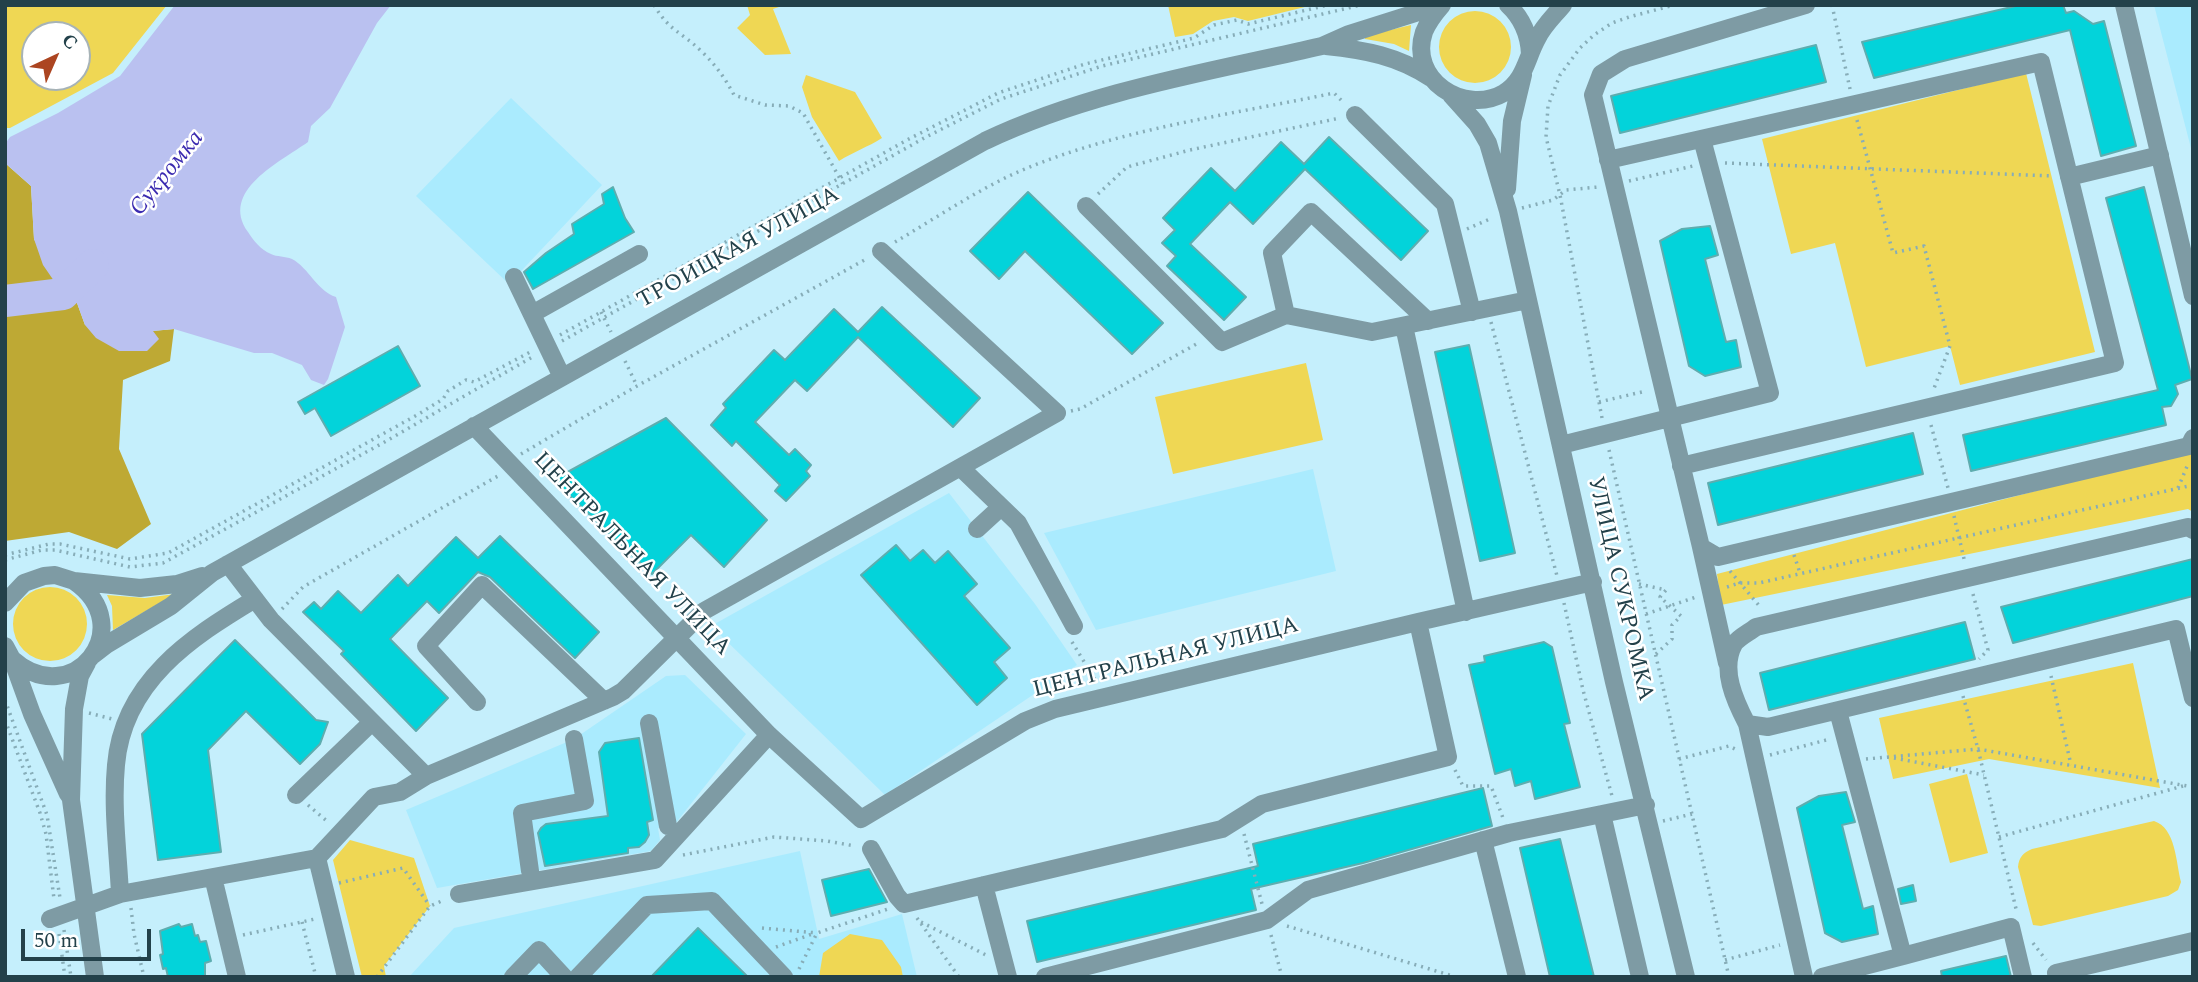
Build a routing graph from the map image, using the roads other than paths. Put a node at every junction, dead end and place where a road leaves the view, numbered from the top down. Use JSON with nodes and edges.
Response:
{"nodes":[{"id":1,"x":1441,"y":5,"type":"edge"},
{"id":2,"x":1508,"y":5,"type":"edge"},
{"id":3,"x":1563,"y":5,"type":"edge"},
{"id":4,"x":1805,"y":5,"type":"edge"},
{"id":5,"x":2124,"y":5,"type":"edge"},
{"id":6,"x":1322,"y":46,"type":"junction"},
{"id":7,"x":1530,"y":54,"type":"junction"},
{"id":8,"x":1523,"y":75,"type":"junction"},
{"id":9,"x":1432,"y":78,"type":"junction"},
{"id":10,"x":1451,"y":95,"type":"junction"},
{"id":11,"x":1355,"y":115,"type":"road end"},
{"id":12,"x":1702,"y":139,"type":"junction"},
{"id":13,"x":2160,"y":155,"type":"junction"},
{"id":14,"x":1608,"y":160,"type":"junction"},
{"id":15,"x":2069,"y":177,"type":"junction"},
{"id":16,"x":1086,"y":206,"type":"road end"},
{"id":17,"x":1508,"y":211,"type":"junction"},
{"id":18,"x":881,"y":251,"type":"road end"},
{"id":19,"x":639,"y":254,"type":"dead end"},
{"id":20,"x":514,"y":277,"type":"dead end"},
{"id":21,"x":2193,"y":296,"type":"edge"},
{"id":22,"x":1528,"y":300,"type":"junction"},
{"id":23,"x":1480,"y":310,"type":"junction"},
{"id":24,"x":532,"y":314,"type":"junction"},
{"id":25,"x":1286,"y":316,"type":"junction"},
{"id":26,"x":1428,"y":321,"type":"junction"},
{"id":27,"x":1404,"y":326,"type":"junction"},
{"id":28,"x":562,"y":377,"type":"junction"},
{"id":29,"x":1670,"y":419,"type":"junction"},
{"id":30,"x":474,"y":426,"type":"junction"},
{"id":31,"x":2193,"y":438,"type":"edge"},
{"id":32,"x":1561,"y":445,"type":"junction"},
{"id":33,"x":1681,"y":466,"type":"junction"},
{"id":34,"x":961,"y":468,"type":"junction"},
{"id":35,"x":1001,"y":507,"type":"junction"},
{"id":36,"x":977,"y":529,"type":"dead end"},
{"id":37,"x":2193,"y":530,"type":"edge"},
{"id":38,"x":1701,"y":547,"type":"junction"},
{"id":39,"x":228,"y":564,"type":"junction"},
{"id":40,"x":212,"y":573,"type":"junction"},
{"id":41,"x":74,"y":581,"type":"junction"},
{"id":42,"x":1593,"y":582,"type":"junction"},
{"id":43,"x":24,"y":583,"type":"junction"},
{"id":44,"x":5,"y":589,"type":"edge"},
{"id":45,"x":255,"y":599,"type":"junction"},
{"id":46,"x":5,"y":603,"type":"edge"},
{"id":47,"x":1466,"y":612,"type":"junction"},
{"id":48,"x":1418,"y":622,"type":"junction"},
{"id":49,"x":1074,"y":626,"type":"dead end"},
{"id":50,"x":676,"y":636,"type":"junction"},
{"id":51,"x":8,"y":654,"type":"edge"},
{"id":52,"x":90,"y":659,"type":"junction"},
{"id":53,"x":1727,"y":664,"type":"junction"},
{"id":54,"x":2193,"y":698,"type":"edge"},
{"id":55,"x":604,"y":701,"type":"junction"},
{"id":56,"x":477,"y":702,"type":"dead end"},
{"id":57,"x":1838,"y":710,"type":"junction"},
{"id":58,"x":372,"y":722,"type":"junction"},
{"id":59,"x":649,"y":723,"type":"dead end"},
{"id":60,"x":1747,"y":724,"type":"junction"},
{"id":61,"x":769,"y":735,"type":"junction"},
{"id":62,"x":574,"y":739,"type":"dead end"},
{"id":63,"x":426,"y":776,"type":"junction"},
{"id":64,"x":296,"y":795,"type":"road end"},
{"id":65,"x":71,"y":800,"type":"junction"},
{"id":66,"x":1646,"y":806,"type":"junction"},
{"id":67,"x":1609,"y":813,"type":"junction"},
{"id":68,"x":667,"y":826,"type":"dead end"},
{"id":69,"x":1483,"y":840,"type":"junction"},
{"id":70,"x":871,"y":849,"type":"road end"},
{"id":71,"x":317,"y":858,"type":"junction"},
{"id":72,"x":530,"y":871,"type":"dead end"},
{"id":73,"x":213,"y":877,"type":"junction"},
{"id":74,"x":984,"y":885,"type":"junction"},
{"id":75,"x":126,"y":893,"type":"junction"},
{"id":76,"x":459,"y":894,"type":"road end"},
{"id":77,"x":85,"y":908,"type":"junction"},
{"id":78,"x":56,"y":917,"type":"road end"},
{"id":79,"x":2193,"y":941,"type":"edge"},
{"id":80,"x":1903,"y":956,"type":"junction"},
{"id":81,"x":1007,"y":971,"type":"edge"},
{"id":82,"x":2056,"y":973,"type":"dead end"},
{"id":83,"x":1051,"y":976,"type":"edge"},
{"id":84,"x":95,"y":977,"type":"edge"},
{"id":85,"x":237,"y":977,"type":"edge"},
{"id":86,"x":346,"y":977,"type":"edge"},
{"id":87,"x":513,"y":977,"type":"edge"},
{"id":88,"x":564,"y":977,"type":"edge"},
{"id":89,"x":578,"y":977,"type":"edge"},
{"id":90,"x":784,"y":977,"type":"edge"},
{"id":91,"x":1517,"y":977,"type":"edge"},
{"id":92,"x":1640,"y":977,"type":"edge"},
{"id":93,"x":1686,"y":977,"type":"edge"},
{"id":94,"x":1804,"y":977,"type":"edge"},
{"id":95,"x":1822,"y":977,"type":"edge"},
{"id":96,"x":2023,"y":977,"type":"edge"}],
"edges":[{"from":1,"to":6,"type":"street","name":"ТРОИЦКАЯ УЛИЦА"},
{"from":1,"to":9,"type":"street"},
{"from":2,"to":7,"type":"street"},
{"from":3,"to":7,"type":"street","name":"УЛИЦА СУКРОМКА"},
{"from":4,"to":14,"type":"street"},
{"from":5,"to":13,"type":"street"},
{"from":6,"to":9,"type":"street","name":"ТРОИЦКАЯ УЛИЦА"},
{"from":6,"to":28,"type":"street","name":"ТРОИЦКАЯ УЛИЦА"},
{"from":7,"to":8,"type":"street","name":"УЛИЦА СУКРОМКА"},
{"from":8,"to":10,"type":"street"},
{"from":8,"to":17,"type":"street","name":"УЛИЦА СУКРОМКА"},
{"from":9,"to":10,"type":"street","name":"ТРОИЦКАЯ УЛИЦА"},
{"from":10,"to":17,"type":"street","name":"УЛИЦА СУКРОМКА"},
{"from":11,"to":23,"type":"street"},
{"from":12,"to":14,"type":"street"},
{"from":12,"to":15,"type":"street"},
{"from":12,"to":29,"type":"street"},
{"from":13,"to":15,"type":"street"},
{"from":13,"to":21,"type":"street"},
{"from":14,"to":29,"type":"street"},
{"from":15,"to":33,"type":"street"},
{"from":16,"to":25,"type":"street"},
{"from":17,"to":22,"type":"street","name":"УЛИЦА СУКРОМКА"},
{"from":18,"to":34,"type":"street"},
{"from":19,"to":24,"type":"street"},
{"from":20,"to":24,"type":"street"},
{"from":22,"to":23,"type":"street"},
{"from":22,"to":32,"type":"street","name":"УЛИЦА СУКРОМКА"},
{"from":23,"to":26,"type":"street"},
{"from":24,"to":28,"type":"street"},
{"from":25,"to":26,"type":"street"},
{"from":25,"to":27,"type":"street"},
{"from":26,"to":27,"type":"street"},
{"from":27,"to":47,"type":"street"},
{"from":28,"to":30,"type":"street","name":"ТРОИЦКАЯ УЛИЦА"},
{"from":29,"to":32,"type":"street"},
{"from":29,"to":33,"type":"street"},
{"from":30,"to":39,"type":"street","name":"ТРОИЦКАЯ УЛИЦА"},
{"from":30,"to":50,"type":"street","name":"ЦЕНТРАЛЬНАЯ УЛИЦА"},
{"from":31,"to":38,"type":"street"},
{"from":32,"to":42,"type":"street","name":"УЛИЦА СУКРОМКА"},
{"from":33,"to":38,"type":"street"},
{"from":34,"to":35,"type":"street"},
{"from":34,"to":50,"type":"street"},
{"from":35,"to":36,"type":"street"},
{"from":35,"to":49,"type":"street"},
{"from":37,"to":53,"type":"street"},
{"from":38,"to":53,"type":"street"},
{"from":39,"to":40,"type":"street","name":"ТРОИЦКАЯ УЛИЦА"},
{"from":39,"to":45,"type":"street"},
{"from":40,"to":41,"type":"street"},
{"from":40,"to":52,"type":"street"},
{"from":41,"to":43,"type":"street"},
{"from":41,"to":52,"type":"street"},
{"from":42,"to":47,"type":"street","name":"ЦЕНТРАЛЬНАЯ УЛИЦА"},
{"from":42,"to":66,"type":"street","name":"УЛИЦА СУКРОМКА"},
{"from":43,"to":44,"type":"street"},
{"from":43,"to":46,"type":"street"},
{"from":45,"to":58,"type":"street"},
{"from":45,"to":75,"type":"street"},
{"from":47,"to":48,"type":"street","name":"ЦЕНТРАЛЬНАЯ УЛИЦА"},
{"from":48,"to":61,"type":"street","name":"ЦЕНТРАЛЬНАЯ УЛИЦА"},
{"from":48,"to":74,"type":"street"},
{"from":50,"to":55,"type":"street"},
{"from":50,"to":61,"type":"street","name":"ЦЕНТРАЛЬНАЯ УЛИЦА"},
{"from":51,"to":52,"type":"street"},
{"from":51,"to":65,"type":"street"},
{"from":52,"to":65,"type":"street"},
{"from":53,"to":60,"type":"street"},
{"from":54,"to":57,"type":"street"},
{"from":55,"to":56,"type":"street"},
{"from":55,"to":63,"type":"street"},
{"from":57,"to":60,"type":"street"},
{"from":57,"to":80,"type":"street"},
{"from":58,"to":63,"type":"street"},
{"from":58,"to":64,"type":"street"},
{"from":59,"to":68,"type":"street"},
{"from":60,"to":94,"type":"street"},
{"from":61,"to":76,"type":"street"},
{"from":62,"to":72,"type":"street"},
{"from":63,"to":71,"type":"street"},
{"from":65,"to":77,"type":"street"},
{"from":66,"to":67,"type":"street"},
{"from":66,"to":93,"type":"street","name":"УЛИЦА СУКРОМКА"},
{"from":67,"to":69,"type":"street"},
{"from":67,"to":92,"type":"street"},
{"from":69,"to":83,"type":"street"},
{"from":69,"to":91,"type":"street"},
{"from":70,"to":74,"type":"street"},
{"from":71,"to":73,"type":"street"},
{"from":71,"to":86,"type":"street"},
{"from":73,"to":75,"type":"street"},
{"from":73,"to":85,"type":"street"},
{"from":74,"to":81,"type":"street"},
{"from":75,"to":77,"type":"street"},
{"from":77,"to":78,"type":"street"},
{"from":77,"to":84,"type":"street"},
{"from":79,"to":82,"type":"street"},
{"from":80,"to":95,"type":"street"},
{"from":80,"to":96,"type":"street"},
{"from":87,"to":88,"type":"street"},
{"from":89,"to":90,"type":"street"}]}
